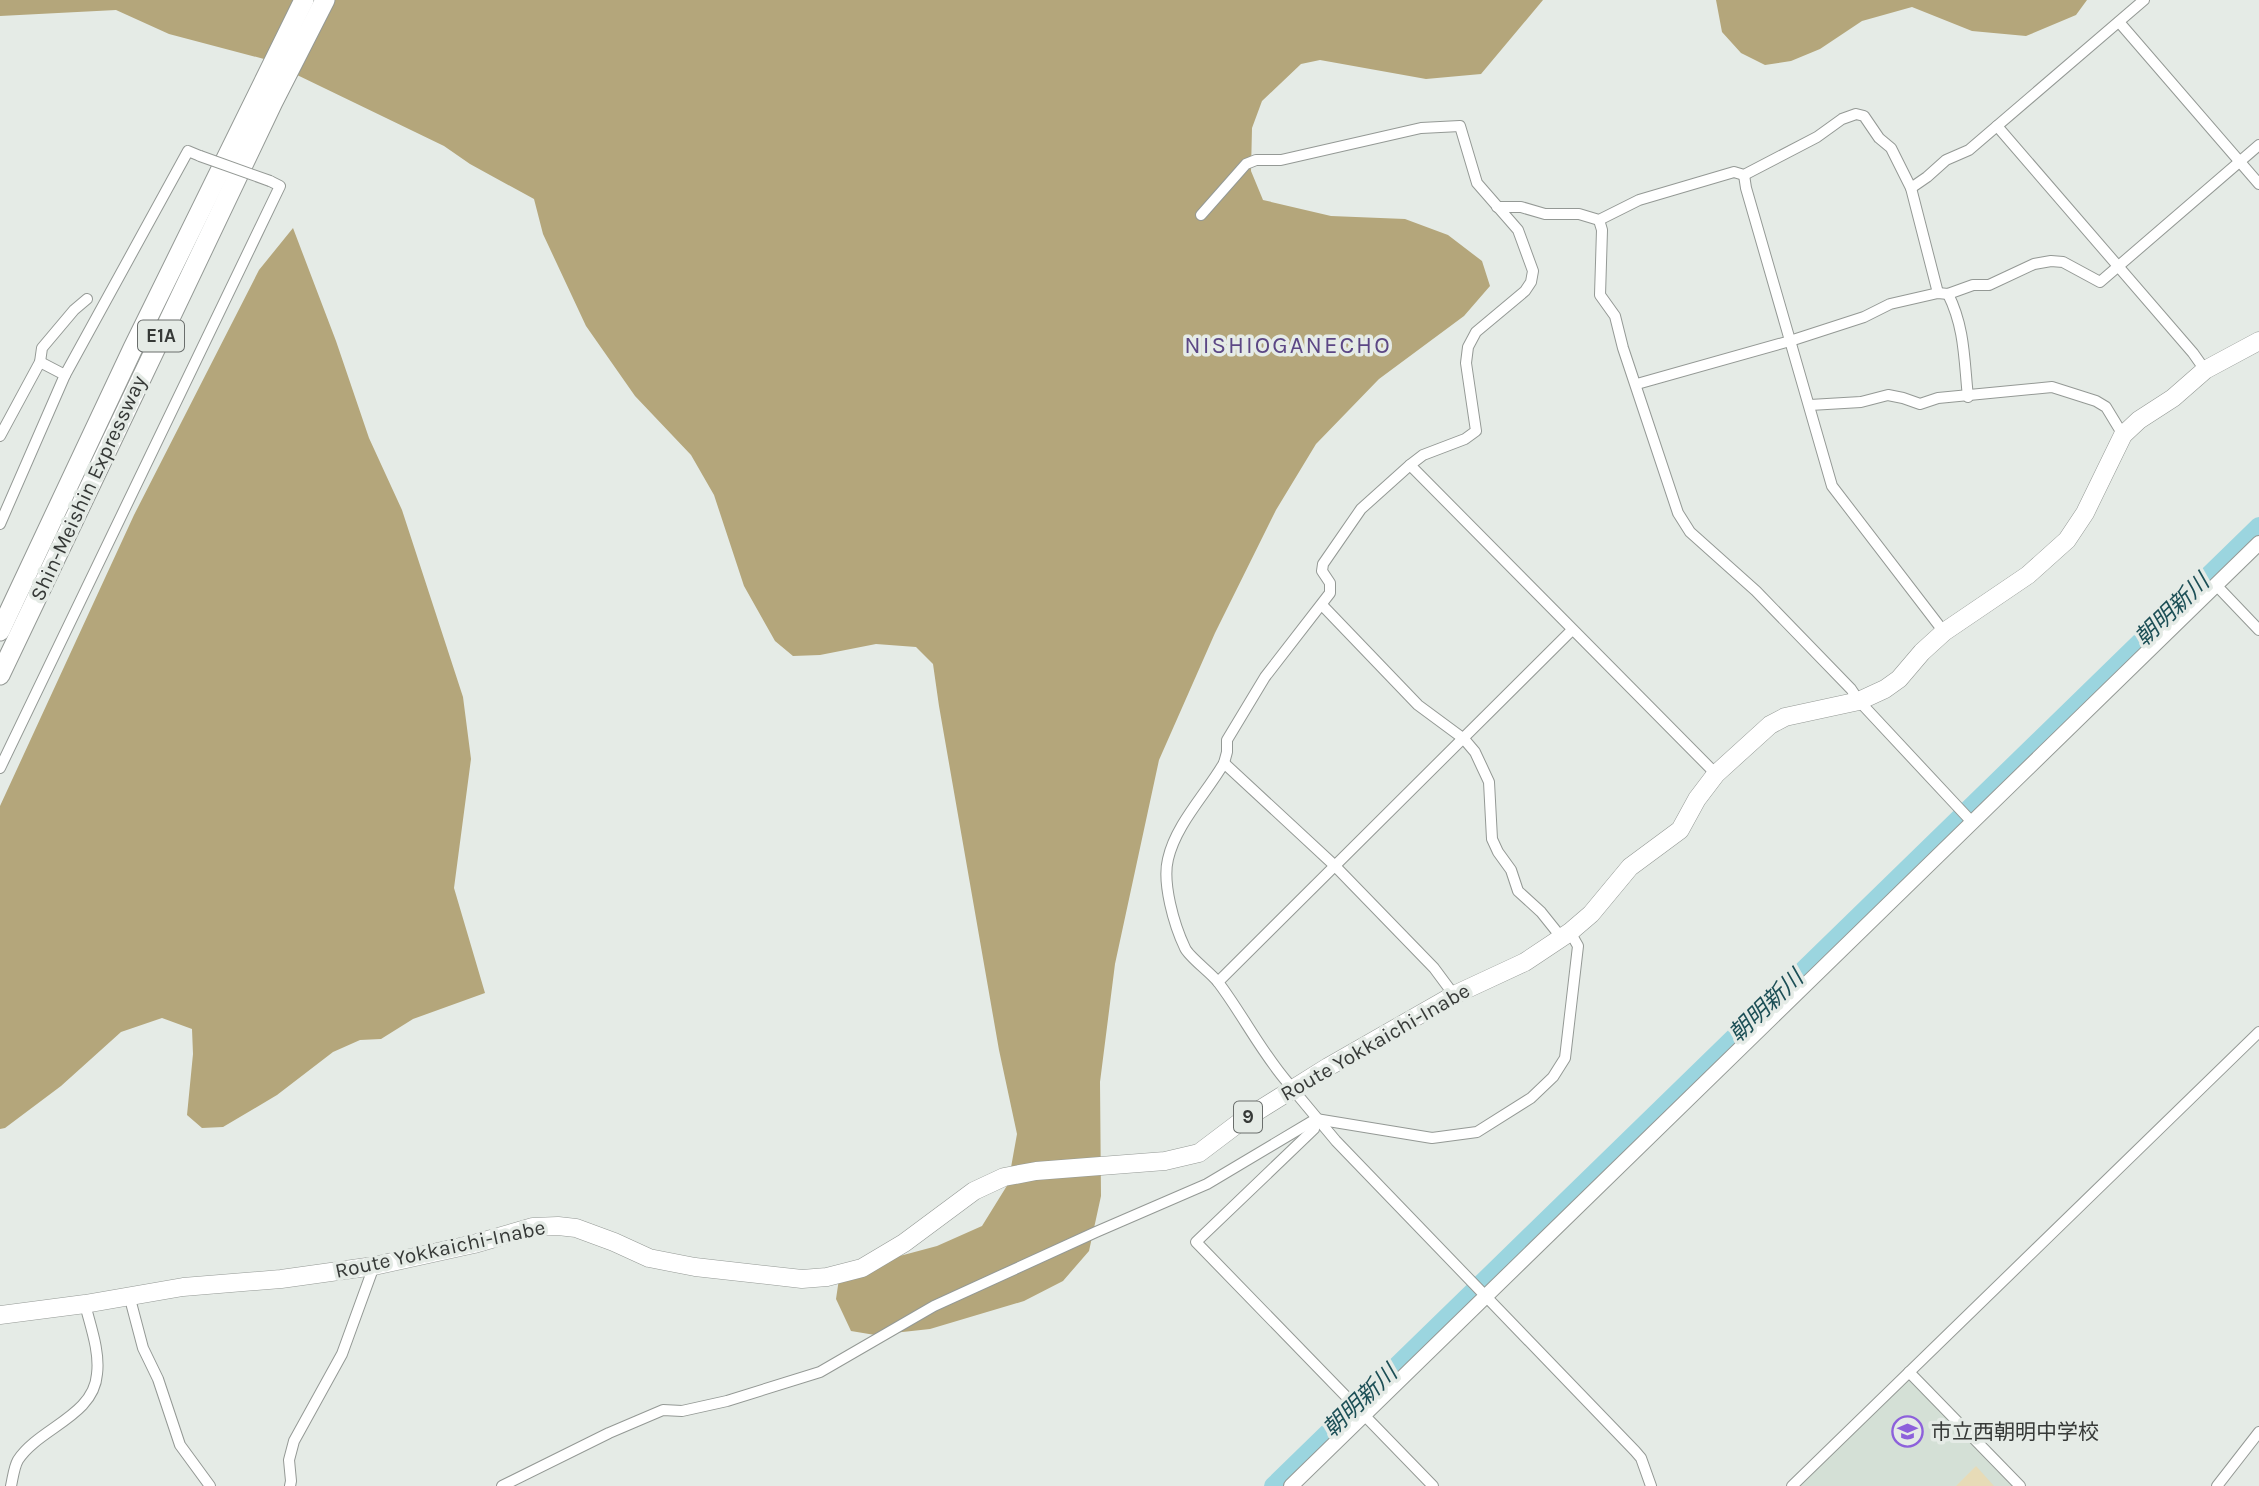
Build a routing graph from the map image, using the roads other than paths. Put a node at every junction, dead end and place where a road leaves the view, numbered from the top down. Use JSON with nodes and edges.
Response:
{"nodes":[{"id":1,"x":304,"y":0,"type":"edge"},
{"id":2,"x":325,"y":0,"type":"edge"},
{"id":3,"x":2144,"y":0,"type":"edge"},
{"id":4,"x":2119,"y":22,"type":"junction"},
{"id":5,"x":1997,"y":126,"type":"junction"},
{"id":6,"x":2259,"y":145,"type":"edge"},
{"id":7,"x":2240,"y":161,"type":"junction"},
{"id":8,"x":1744,"y":175,"type":"junction"},
{"id":9,"x":2259,"y":184,"type":"edge"},
{"id":10,"x":1911,"y":188,"type":"junction"},
{"id":11,"x":1500,"y":211,"type":"junction"},
{"id":12,"x":1201,"y":215,"type":"dead end"},
{"id":13,"x":1599,"y":220,"type":"junction"},
{"id":14,"x":2117,"y":267,"type":"junction"},
{"id":15,"x":1943,"y":294,"type":"junction"},
{"id":16,"x":87,"y":299,"type":"dead end"},
{"id":17,"x":1790,"y":341,"type":"junction"},
{"id":18,"x":2259,"y":341,"type":"edge"},
{"id":19,"x":40,"y":362,"type":"junction"},
{"id":20,"x":2205,"y":370,"type":"junction"},
{"id":21,"x":65,"y":375,"type":"junction"},
{"id":22,"x":1637,"y":384,"type":"junction"},
{"id":23,"x":1968,"y":397,"type":"junction"},
{"id":24,"x":1810,"y":405,"type":"junction"},
{"id":25,"x":2123,"y":435,"type":"junction"},
{"id":26,"x":0,"y":436,"type":"edge"},
{"id":27,"x":1410,"y":465,"type":"junction"},
{"id":28,"x":0,"y":524,"type":"edge"},
{"id":29,"x":2259,"y":543,"type":"edge"},
{"id":30,"x":2216,"y":585,"type":"junction"},
{"id":31,"x":1322,"y":606,"type":"junction"},
{"id":32,"x":1572,"y":630,"type":"junction"},
{"id":33,"x":2259,"y":630,"type":"edge"},
{"id":34,"x":0,"y":631,"type":"edge"},
{"id":35,"x":1944,"y":632,"type":"junction"},
{"id":36,"x":0,"y":675,"type":"edge"},
{"id":37,"x":1859,"y":701,"type":"junction"},
{"id":38,"x":1464,"y":739,"type":"junction"},
{"id":39,"x":1224,"y":762,"type":"junction"},
{"id":40,"x":0,"y":768,"type":"edge"},
{"id":41,"x":1716,"y":774,"type":"junction"},
{"id":42,"x":1966,"y":816,"type":"junction"},
{"id":43,"x":1334,"y":865,"type":"junction"},
{"id":44,"x":1566,"y":934,"type":"junction"},
{"id":45,"x":1218,"y":982,"type":"junction"},
{"id":46,"x":1454,"y":995,"type":"junction"},
{"id":47,"x":2259,"y":1032,"type":"edge"},
{"id":48,"x":1328,"y":1067,"type":"junction"},
{"id":49,"x":1296,"y":1094,"type":"dead end"},
{"id":50,"x":1316,"y":1119,"type":"junction"},
{"id":51,"x":374,"y":1266,"type":"junction"},
{"id":52,"x":1483,"y":1294,"type":"junction"},
{"id":53,"x":129,"y":1295,"type":"junction"},
{"id":54,"x":85,"y":1304,"type":"junction"},
{"id":55,"x":0,"y":1315,"type":"edge"},
{"id":56,"x":1909,"y":1372,"type":"junction"},
{"id":57,"x":1359,"y":1408,"type":"junction"},
{"id":58,"x":2259,"y":1432,"type":"edge"},
{"id":59,"x":523,"y":1482,"type":"edge"},
{"id":60,"x":11,"y":1486,"type":"edge"},
{"id":61,"x":211,"y":1486,"type":"edge"},
{"id":62,"x":290,"y":1486,"type":"edge"},
{"id":63,"x":502,"y":1486,"type":"edge"},
{"id":64,"x":1291,"y":1486,"type":"edge"},
{"id":65,"x":1433,"y":1486,"type":"edge"},
{"id":66,"x":1651,"y":1486,"type":"edge"},
{"id":67,"x":1792,"y":1486,"type":"edge"},
{"id":68,"x":2020,"y":1486,"type":"edge"},
{"id":69,"x":2217,"y":1486,"type":"edge"}],
"edges":[{"from":1,"to":34,"type":"highway","name":"Shin-Meishin Expressway","number":"E1A"},
{"from":2,"to":36,"type":"highway","name":"Shin-Meishin Expressway","number":"E1A"},
{"from":3,"to":4,"type":"street"},
{"from":4,"to":5,"type":"street"},
{"from":4,"to":7,"type":"street"},
{"from":5,"to":10,"type":"street"},
{"from":5,"to":14,"type":"street"},
{"from":6,"to":7,"type":"street"},
{"from":7,"to":9,"type":"street"},
{"from":7,"to":14,"type":"street"},
{"from":8,"to":10,"type":"street"},
{"from":8,"to":13,"type":"street"},
{"from":8,"to":17,"type":"street"},
{"from":10,"to":15,"type":"street"},
{"from":11,"to":12,"type":"street"},
{"from":11,"to":13,"type":"street"},
{"from":11,"to":27,"type":"street"},
{"from":13,"to":22,"type":"street"},
{"from":14,"to":15,"type":"street"},
{"from":14,"to":20,"type":"street"},
{"from":15,"to":17,"type":"street"},
{"from":15,"to":23,"type":"street"},
{"from":16,"to":19,"type":"street"},
{"from":17,"to":22,"type":"street"},
{"from":17,"to":24,"type":"street"},
{"from":18,"to":20,"type":"main road","name":"Route Yokkaichi-Inabe","number":"9"},
{"from":19,"to":21,"type":"street"},
{"from":19,"to":26,"type":"street"},
{"from":20,"to":25,"type":"main road","name":"Route Yokkaichi-Inabe","number":"9"},
{"from":21,"to":28,"type":"street"},
{"from":21,"to":40,"type":"street","bridge":true},
{"from":22,"to":37,"type":"street"},
{"from":23,"to":24,"type":"street"},
{"from":23,"to":25,"type":"street"},
{"from":24,"to":35,"type":"street"},
{"from":25,"to":35,"type":"main road","name":"Route Yokkaichi-Inabe","number":"9"},
{"from":27,"to":31,"type":"street"},
{"from":27,"to":32,"type":"street"},
{"from":29,"to":30,"type":"street"},
{"from":30,"to":33,"type":"street"},
{"from":30,"to":42,"type":"street"},
{"from":31,"to":38,"type":"street"},
{"from":31,"to":39,"type":"street"},
{"from":32,"to":38,"type":"street"},
{"from":32,"to":41,"type":"street"},
{"from":35,"to":37,"type":"main road","name":"Route Yokkaichi-Inabe","number":"9"},
{"from":37,"to":41,"type":"main road","name":"Route Yokkaichi-Inabe","number":"9"},
{"from":37,"to":42,"type":"street"},
{"from":38,"to":43,"type":"street"},
{"from":38,"to":44,"type":"street"},
{"from":39,"to":43,"type":"street"},
{"from":39,"to":45,"type":"street"},
{"from":41,"to":44,"type":"main road","name":"Route Yokkaichi-Inabe","number":"9"},
{"from":42,"to":52,"type":"street"},
{"from":43,"to":45,"type":"street"},
{"from":43,"to":46,"type":"street"},
{"from":44,"to":46,"type":"main road","name":"Route Yokkaichi-Inabe","number":"9"},
{"from":44,"to":50,"type":"street"},
{"from":45,"to":48,"type":"street"},
{"from":46,"to":48,"type":"main road","name":"Route Yokkaichi-Inabe","number":"9"},
{"from":47,"to":56,"type":"street"},
{"from":48,"to":51,"type":"main road","name":"Route Yokkaichi-Inabe","number":"9"},
{"from":49,"to":50,"type":"street"},
{"from":50,"to":52,"type":"street"},
{"from":50,"to":57,"type":"street"},
{"from":50,"to":59,"type":"street"},
{"from":51,"to":53,"type":"main road","name":"Route Yokkaichi-Inabe","number":"9"},
{"from":51,"to":62,"type":"street"},
{"from":52,"to":57,"type":"street"},
{"from":52,"to":66,"type":"street"},
{"from":53,"to":54,"type":"main road","name":"Route Yokkaichi-Inabe","number":"9"},
{"from":53,"to":61,"type":"street"},
{"from":54,"to":55,"type":"main road","name":"Route Yokkaichi-Inabe","number":"9"},
{"from":54,"to":60,"type":"street"},
{"from":56,"to":67,"type":"street"},
{"from":56,"to":68,"type":"street"},
{"from":57,"to":64,"type":"street"},
{"from":57,"to":65,"type":"street"},
{"from":58,"to":69,"type":"street"},
{"from":59,"to":63,"type":"street"}]}
